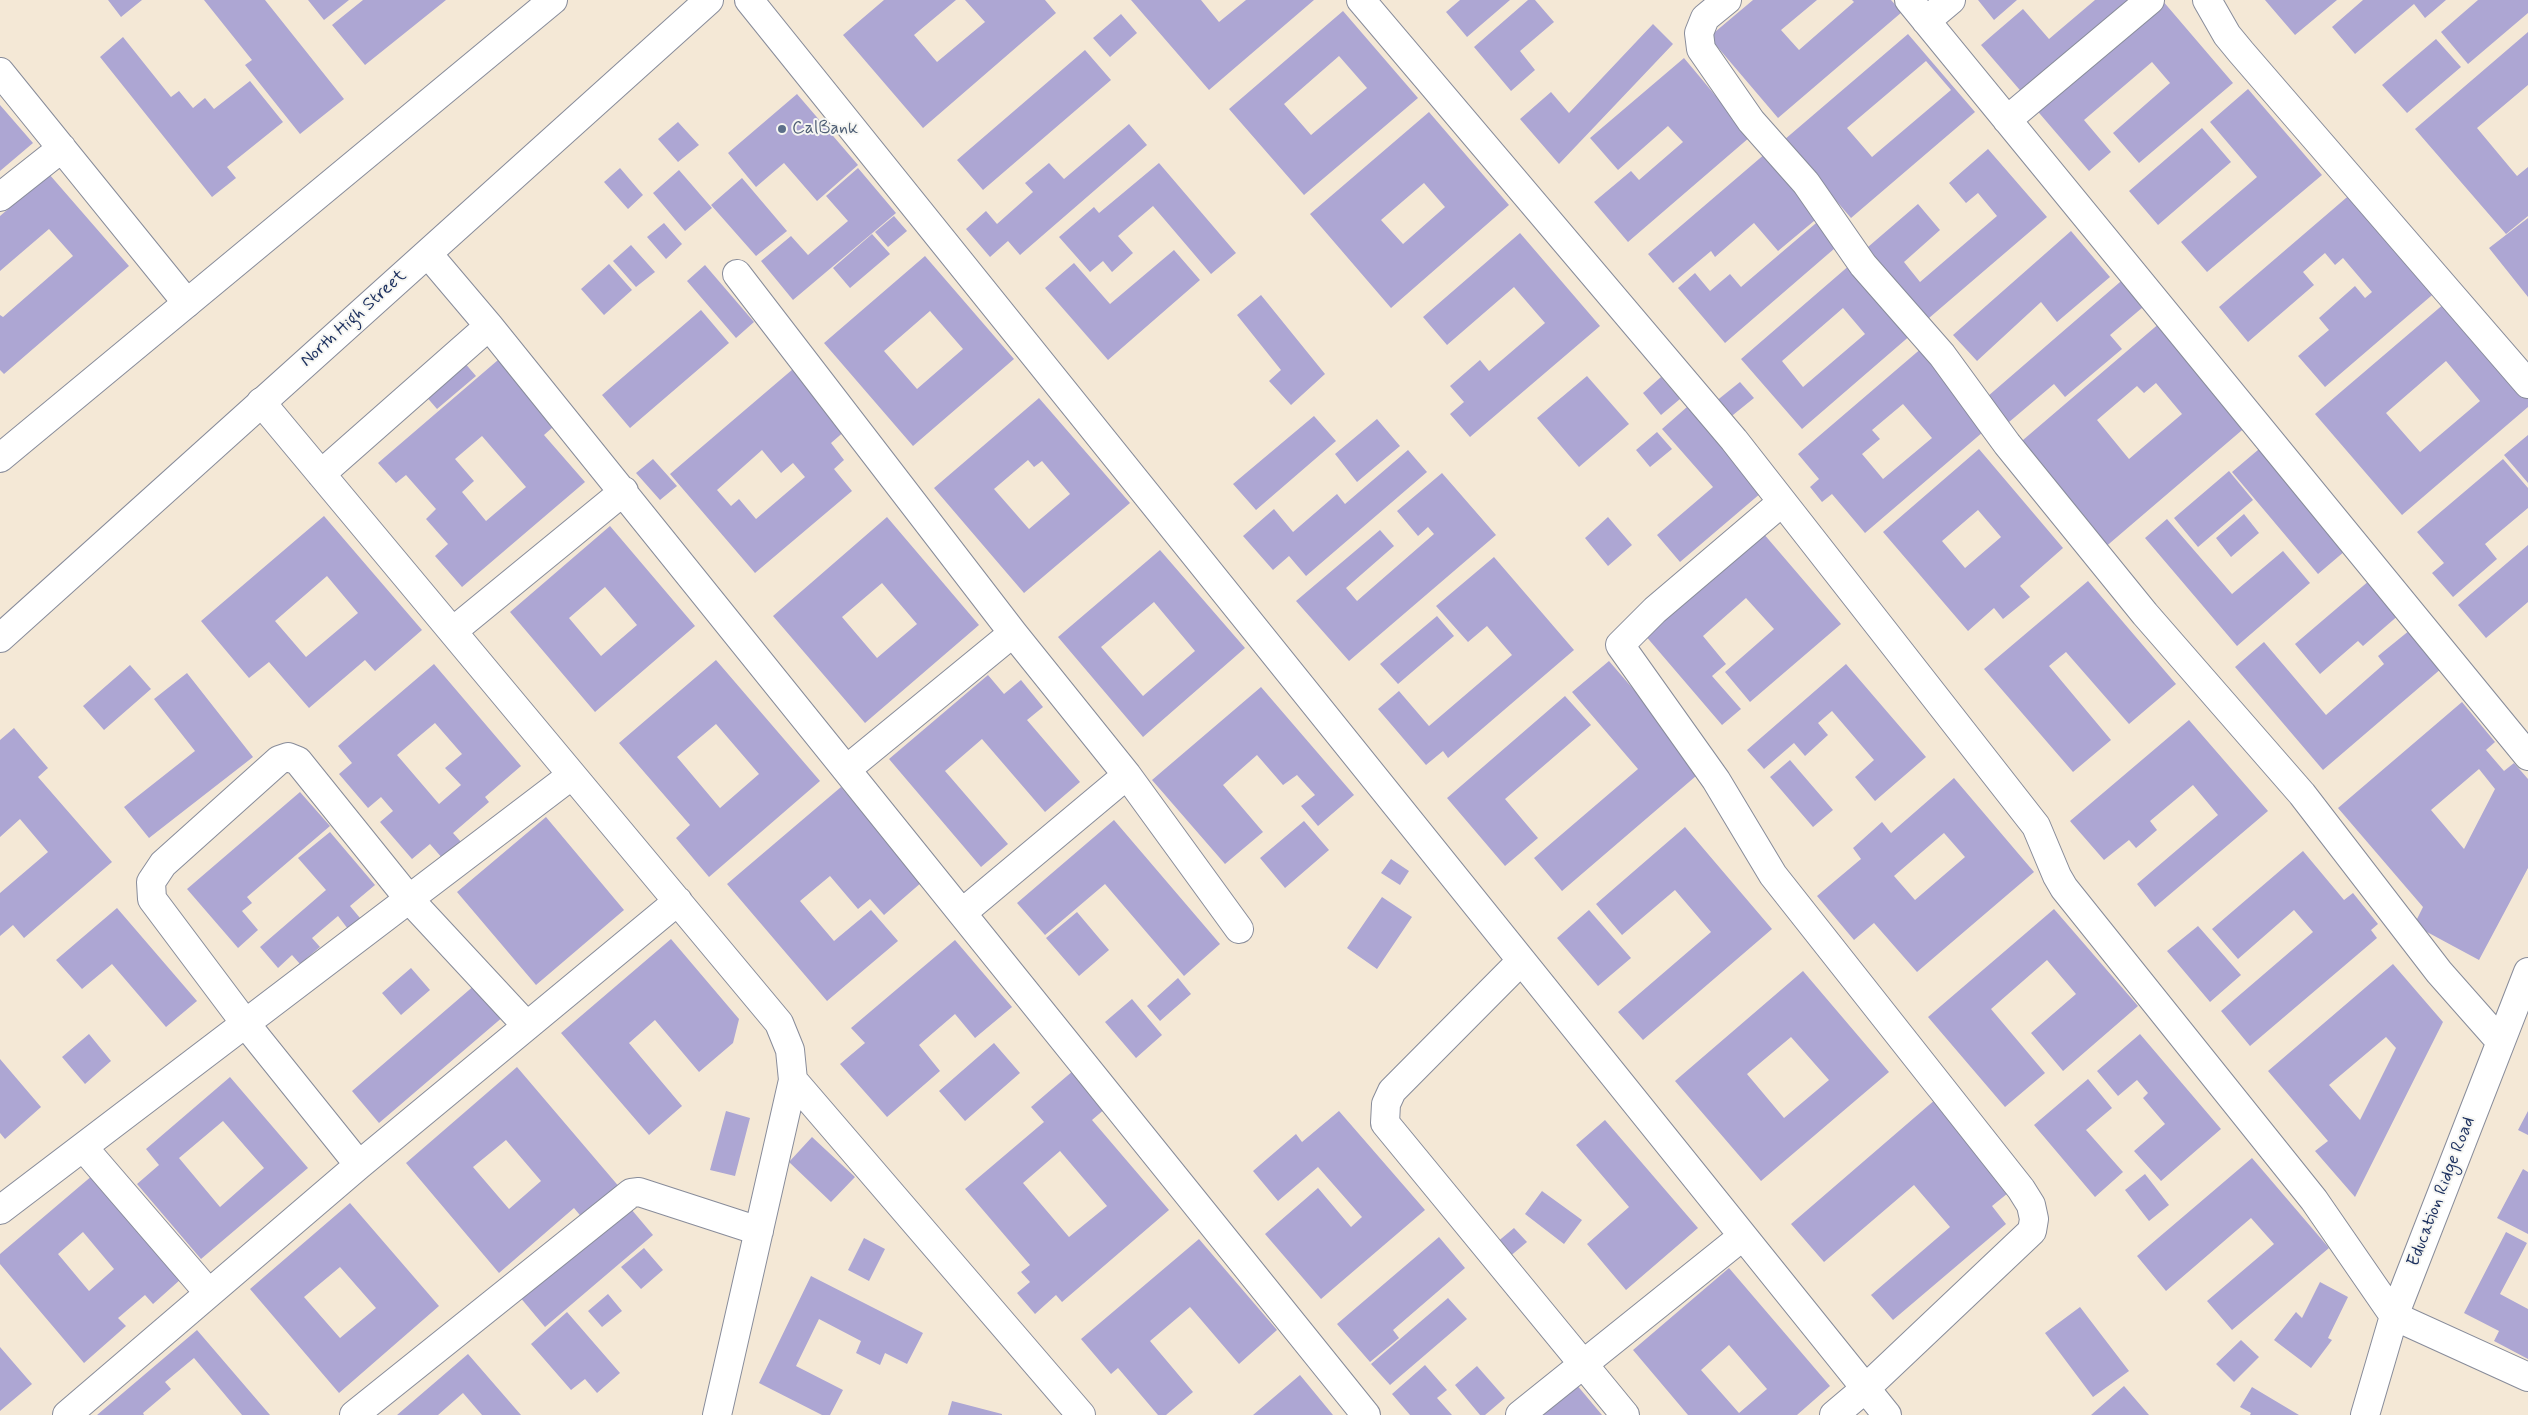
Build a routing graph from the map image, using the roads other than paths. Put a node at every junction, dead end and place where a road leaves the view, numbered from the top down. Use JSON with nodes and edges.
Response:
{"nodes":[{"id":1,"x":553,"y":0,"type":"edge"},
{"id":2,"x":708,"y":0,"type":"edge"},
{"id":3,"x":749,"y":0,"type":"edge"},
{"id":4,"x":1361,"y":0,"type":"edge"},
{"id":5,"x":1727,"y":0,"type":"edge"},
{"id":6,"x":1909,"y":0,"type":"edge"},
{"id":7,"x":1951,"y":0,"type":"edge"},
{"id":8,"x":2150,"y":0,"type":"edge"},
{"id":9,"x":2207,"y":0,"type":"edge"},
{"id":10,"x":1926,"y":21,"type":"junction"},
{"id":11,"x":0,"y":72,"type":"edge"},
{"id":12,"x":2007,"y":120,"type":"junction"},
{"id":13,"x":62,"y":148,"type":"junction"},
{"id":14,"x":0,"y":197,"type":"edge"},
{"id":15,"x":428,"y":254,"type":"junction"},
{"id":16,"x":737,"y":274,"type":"dead end"},
{"id":17,"x":187,"y":303,"type":"junction"},
{"id":18,"x":489,"y":326,"type":"junction"},
{"id":19,"x":2528,"y":384,"type":"edge"},
{"id":20,"x":261,"y":402,"type":"junction"},
{"id":21,"x":0,"y":458,"type":"edge"},
{"id":22,"x":322,"y":474,"type":"junction"},
{"id":23,"x":624,"y":491,"type":"junction"},
{"id":24,"x":1782,"y":502,"type":"junction"},
{"id":25,"x":453,"y":631,"type":"junction"},
{"id":26,"x":1013,"y":633,"type":"junction"},
{"id":27,"x":0,"y":638,"type":"edge"},
{"id":28,"x":2528,"y":756,"type":"edge"},
{"id":29,"x":847,"y":769,"type":"junction"},
{"id":30,"x":572,"y":775,"type":"junction"},
{"id":31,"x":1127,"y":775,"type":"junction"},
{"id":32,"x":409,"y":899,"type":"junction"},
{"id":33,"x":678,"y":902,"type":"junction"},
{"id":34,"x":962,"y":913,"type":"junction"},
{"id":35,"x":1239,"y":929,"type":"dead end"},
{"id":36,"x":1521,"y":961,"type":"junction"},
{"id":37,"x":2528,"y":972,"type":"edge"},
{"id":38,"x":245,"y":1023,"type":"junction"},
{"id":39,"x":527,"y":1026,"type":"junction"},
{"id":40,"x":2500,"y":1041,"type":"junction"},
{"id":41,"x":793,"y":1080,"type":"junction"},
{"id":42,"x":83,"y":1147,"type":"junction"},
{"id":43,"x":359,"y":1165,"type":"junction"},
{"id":44,"x":0,"y":1210,"type":"edge"},
{"id":45,"x":759,"y":1231,"type":"junction"},
{"id":46,"x":1743,"y":1236,"type":"junction"},
{"id":47,"x":208,"y":1292,"type":"junction"},
{"id":48,"x":2394,"y":1316,"type":"junction"},
{"id":49,"x":1583,"y":1364,"type":"junction"},
{"id":50,"x":2528,"y":1377,"type":"edge"},
{"id":51,"x":1866,"y":1388,"type":"junction"},
{"id":52,"x":66,"y":1415,"type":"edge"},
{"id":53,"x":354,"y":1415,"type":"edge"},
{"id":54,"x":717,"y":1415,"type":"edge"},
{"id":55,"x":1080,"y":1415,"type":"edge"},
{"id":56,"x":1366,"y":1415,"type":"edge"},
{"id":57,"x":1520,"y":1415,"type":"edge"},
{"id":58,"x":1625,"y":1415,"type":"edge"},
{"id":59,"x":1834,"y":1415,"type":"edge"},
{"id":60,"x":1887,"y":1415,"type":"edge"},
{"id":61,"x":2365,"y":1415,"type":"edge"}],
"edges":[{"from":1,"to":17,"type":"main road"},
{"from":2,"to":15,"type":"main road","name":"North High Street"},
{"from":3,"to":36,"type":"main road"},
{"from":4,"to":24,"type":"main road"},
{"from":5,"to":40,"type":"main road"},
{"from":6,"to":10,"type":"main road"},
{"from":7,"to":10,"type":"main road"},
{"from":8,"to":12,"type":"main road"},
{"from":9,"to":19,"type":"main road"},
{"from":10,"to":12,"type":"main road"},
{"from":11,"to":13,"type":"main road"},
{"from":12,"to":28,"type":"main road"},
{"from":13,"to":14,"type":"main road"},
{"from":13,"to":17,"type":"main road"},
{"from":15,"to":18,"type":"main road"},
{"from":15,"to":20,"type":"main road","name":"North High Street"},
{"from":16,"to":26,"type":"main road"},
{"from":17,"to":21,"type":"main road"},
{"from":18,"to":22,"type":"main road"},
{"from":18,"to":23,"type":"main road"},
{"from":20,"to":22,"type":"main road"},
{"from":20,"to":27,"type":"main road","name":"North High Street"},
{"from":22,"to":25,"type":"main road"},
{"from":23,"to":25,"type":"main road"},
{"from":23,"to":29,"type":"main road"},
{"from":24,"to":48,"type":"main road"},
{"from":24,"to":51,"type":"main road"},
{"from":25,"to":30,"type":"main road"},
{"from":26,"to":29,"type":"main road"},
{"from":26,"to":31,"type":"main road"},
{"from":29,"to":34,"type":"main road"},
{"from":30,"to":32,"type":"main road"},
{"from":30,"to":33,"type":"main road"},
{"from":31,"to":34,"type":"main road"},
{"from":31,"to":35,"type":"main road"},
{"from":32,"to":38,"type":"main road"},
{"from":32,"to":38,"type":"main road"},
{"from":32,"to":39,"type":"main road"},
{"from":33,"to":39,"type":"main road"},
{"from":33,"to":41,"type":"main road"},
{"from":34,"to":56,"type":"main road"},
{"from":36,"to":46,"type":"main road"},
{"from":36,"to":49,"type":"main road"},
{"from":37,"to":40,"type":"main road","name":"Education Ridge Road"},
{"from":38,"to":42,"type":"main road"},
{"from":38,"to":43,"type":"main road"},
{"from":39,"to":43,"type":"main road"},
{"from":40,"to":48,"type":"main road","name":"Education Ridge Road"},
{"from":41,"to":45,"type":"main road"},
{"from":41,"to":55,"type":"main road"},
{"from":42,"to":44,"type":"main road"},
{"from":42,"to":47,"type":"main road"},
{"from":43,"to":47,"type":"main road"},
{"from":45,"to":53,"type":"main road"},
{"from":45,"to":54,"type":"main road"},
{"from":46,"to":49,"type":"main road"},
{"from":46,"to":51,"type":"main road"},
{"from":47,"to":52,"type":"main road"},
{"from":48,"to":50,"type":"main road"},
{"from":48,"to":61,"type":"main road","name":"Education Ridge Road"},
{"from":49,"to":57,"type":"main road"},
{"from":49,"to":58,"type":"main road"},
{"from":51,"to":59,"type":"main road"},
{"from":51,"to":60,"type":"main road"}]}
